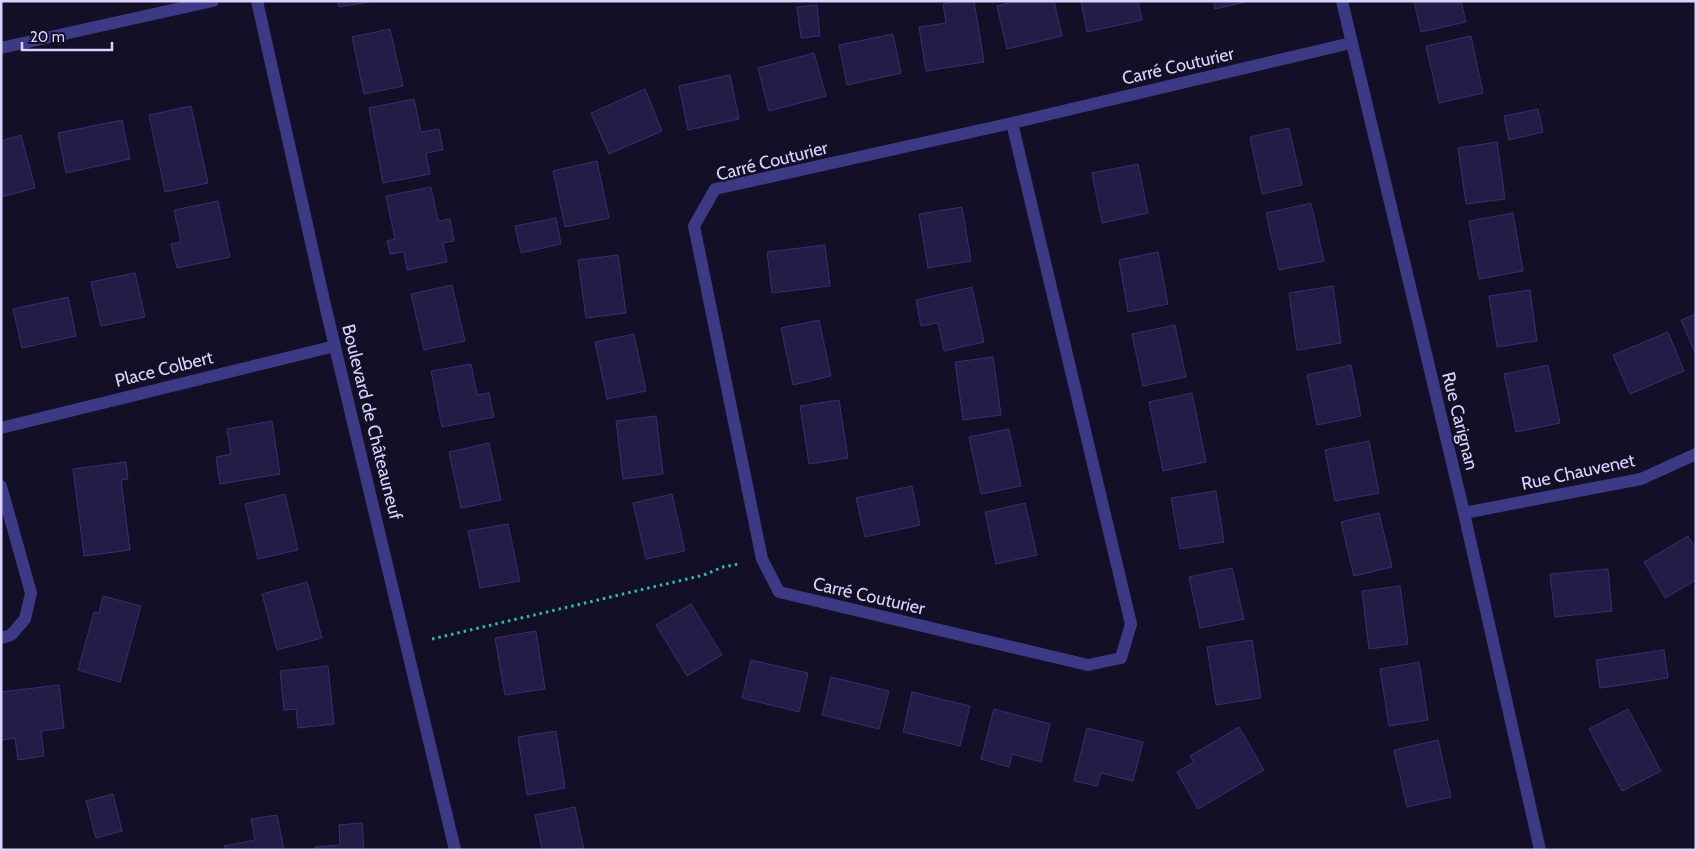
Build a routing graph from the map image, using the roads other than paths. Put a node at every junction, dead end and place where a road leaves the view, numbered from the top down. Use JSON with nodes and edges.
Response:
{"nodes":[{"id":1,"x":213,"y":1,"type":"edge"},
{"id":2,"x":257,"y":1,"type":"edge"},
{"id":3,"x":1342,"y":1,"type":"edge"},
{"id":4,"x":1351,"y":42,"type":"junction"},
{"id":5,"x":1,"y":48,"type":"edge"},
{"id":6,"x":1012,"y":123,"type":"junction"},
{"id":7,"x":335,"y":346,"type":"junction"},
{"id":8,"x":1,"y":428,"type":"edge"},
{"id":9,"x":1696,"y":454,"type":"edge"},
{"id":10,"x":1,"y":486,"type":"edge"},
{"id":11,"x":1464,"y":513,"type":"junction"},
{"id":12,"x":1,"y":638,"type":"edge"},
{"id":13,"x":455,"y":850,"type":"edge"},
{"id":14,"x":1540,"y":850,"type":"edge"}],
"edges":[{"from":1,"to":5,"type":"street"},
{"from":2,"to":7,"type":"street","name":"Boulevard de Châteauneuf"},
{"from":3,"to":4,"type":"street","name":"Rue Carignan"},
{"from":4,"to":6,"type":"street","name":"Carré Couturier"},
{"from":4,"to":11,"type":"street","name":"Rue Carignan"},
{"from":6,"to":6,"type":"street","name":"Carré Couturier"},
{"from":7,"to":8,"type":"street","name":"Place Colbert"},
{"from":7,"to":13,"type":"street","name":"Boulevard de Châteauneuf"},
{"from":9,"to":11,"type":"street","name":"Rue Chauvenet"},
{"from":10,"to":12,"type":"street"},
{"from":11,"to":14,"type":"street","name":"Rue Carignan"}]}
